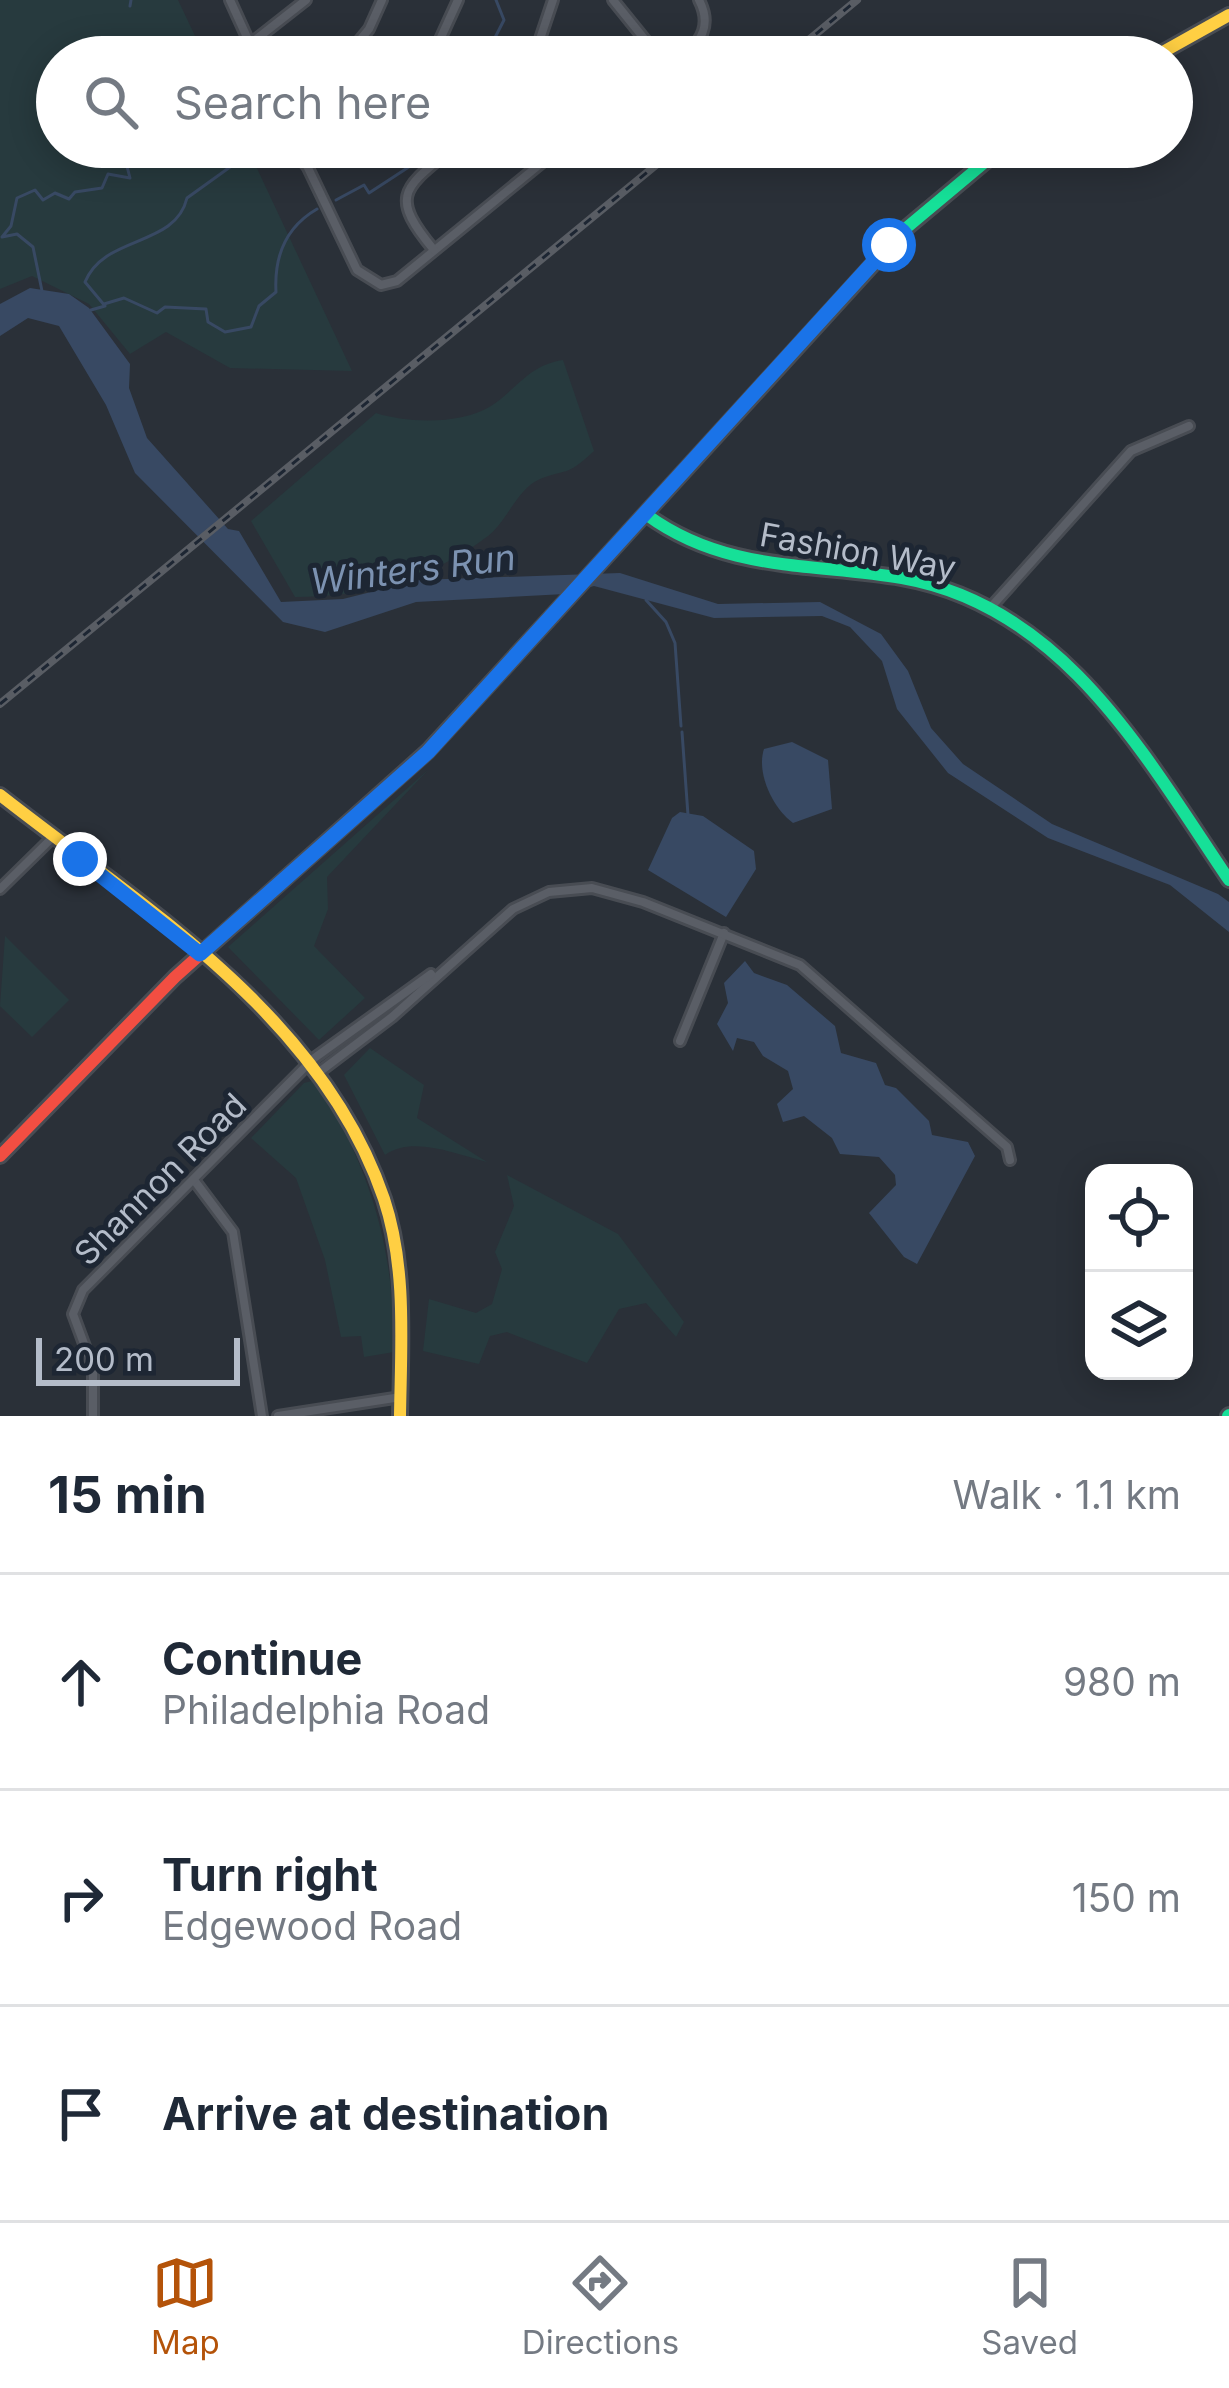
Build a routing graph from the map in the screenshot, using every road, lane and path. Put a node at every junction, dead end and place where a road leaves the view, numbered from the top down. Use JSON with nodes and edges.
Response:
{"nodes":[{"id":1,"x":306,"y":0,"type":"edge"},
{"id":2,"x":382,"y":0,"type":"edge"},
{"id":3,"x":458,"y":0,"type":"edge"},
{"id":4,"x":553,"y":0,"type":"edge"},
{"id":5,"x":613,"y":0,"type":"edge"},
{"id":6,"x":699,"y":0,"type":"edge"},
{"id":7,"x":232,"y":1,"type":"edge"},
{"id":8,"x":1229,"y":16,"type":"edge"},
{"id":9,"x":247,"y":36,"type":"edge"},
{"id":10,"x":260,"y":36,"type":"edge"},
{"id":11,"x":363,"y":36,"type":"edge"},
{"id":12,"x":442,"y":36,"type":"edge"},
{"id":13,"x":541,"y":36,"type":"edge"},
{"id":14,"x":642,"y":36,"type":"edge"},
{"id":15,"x":702,"y":36,"type":"edge"},
{"id":16,"x":1192,"y":36,"type":"edge"},
{"id":17,"x":308,"y":168,"type":"edge"},
{"id":18,"x":429,"y":168,"type":"edge"},
{"id":19,"x":535,"y":168,"type":"edge"},
{"id":20,"x":978,"y":168,"type":"edge"},
{"id":21,"x":434,"y":250,"type":"junction"},
{"id":22,"x":1189,"y":427,"type":"dead end"},
{"id":23,"x":647,"y":515,"type":"junction"},
{"id":24,"x":992,"y":608,"type":"junction"},
{"id":25,"x":0,"y":795,"type":"edge"},
{"id":26,"x":52,"y":838,"type":"junction"},
{"id":27,"x":1229,"y":880,"type":"edge"},
{"id":28,"x":0,"y":890,"type":"edge"},
{"id":29,"x":724,"y":933,"type":"junction"},
{"id":30,"x":200,"y":954,"type":"junction"},
{"id":31,"x":437,"y":971,"type":"junction"},
{"id":32,"x":680,"y":1041,"type":"dead end"},
{"id":33,"x":317,"y":1065,"type":"junction"},
{"id":34,"x":0,"y":1156,"type":"edge"},
{"id":35,"x":1010,"y":1160,"type":"dead end"},
{"id":36,"x":194,"y":1180,"type":"junction"},
{"id":37,"x":402,"y":1397,"type":"junction"},
{"id":38,"x":93,"y":1416,"type":"edge"},
{"id":39,"x":262,"y":1416,"type":"edge"},
{"id":40,"x":278,"y":1416,"type":"edge"},
{"id":41,"x":400,"y":1416,"type":"edge"}],
"edges":[{"from":1,"to":10,"type":"street"},
{"from":2,"to":11,"type":"street"},
{"from":3,"to":12,"type":"street"},
{"from":4,"to":13,"type":"street"},
{"from":5,"to":14,"type":"street"},
{"from":6,"to":15,"type":"street"},
{"from":7,"to":9,"type":"street"},
{"from":8,"to":16,"type":"main road"},
{"from":17,"to":21,"type":"street"},
{"from":18,"to":21,"type":"street"},
{"from":19,"to":21,"type":"street"},
{"from":20,"to":23,"type":"main road"},
{"from":22,"to":24,"type":"street"},
{"from":23,"to":24,"type":"main road","name":"Fashion Way"},
{"from":23,"to":30,"type":"main road"},
{"from":24,"to":27,"type":"main road","name":"Fashion Way"},
{"from":25,"to":26,"type":"main road"},
{"from":26,"to":28,"type":"street"},
{"from":26,"to":30,"type":"main road"},
{"from":29,"to":31,"type":"street"},
{"from":29,"to":32,"type":"street"},
{"from":29,"to":35,"type":"street"},
{"from":30,"to":33,"type":"main road"},
{"from":30,"to":34,"type":"main road"},
{"from":31,"to":33,"type":"street"},
{"from":31,"to":33,"type":"street"},
{"from":33,"to":36,"type":"street","name":"Shannon Road"},
{"from":33,"to":37,"type":"main road"},
{"from":36,"to":38,"type":"street","name":"Shannon Road"},
{"from":36,"to":39,"type":"street"},
{"from":37,"to":40,"type":"street"},
{"from":37,"to":41,"type":"main road"}]}
